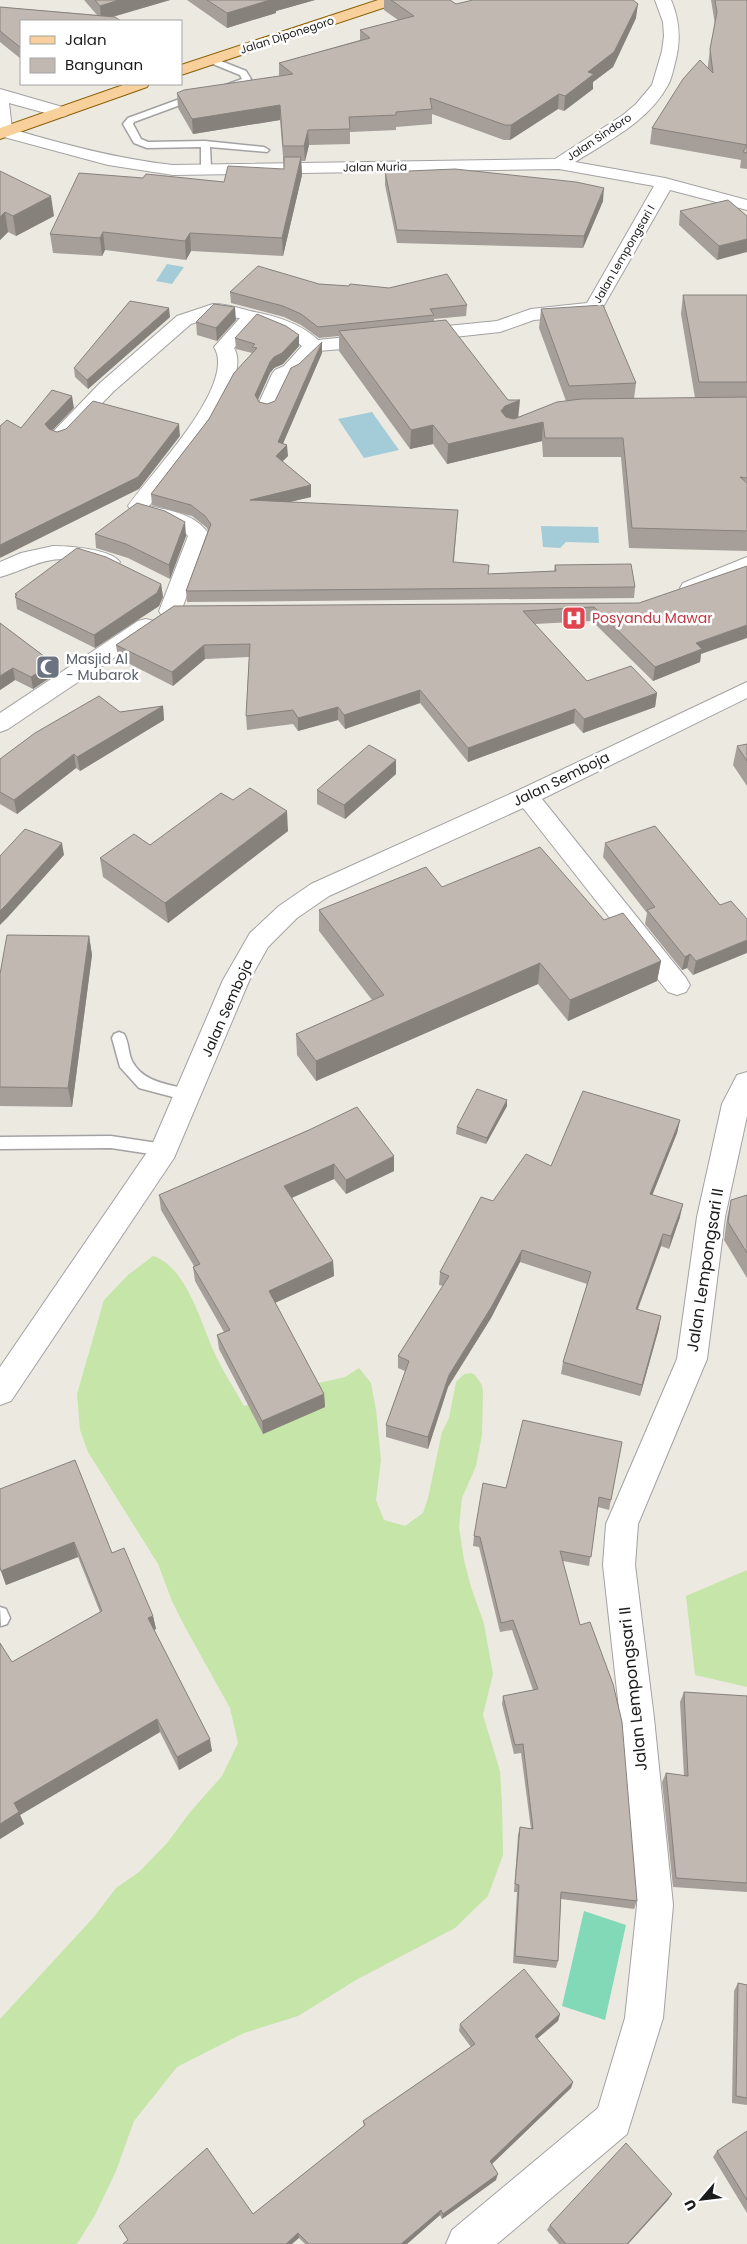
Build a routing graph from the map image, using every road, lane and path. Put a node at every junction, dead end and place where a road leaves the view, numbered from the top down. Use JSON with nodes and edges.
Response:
{"nodes":[{"id":1,"x":393,"y":0,"type":"edge"},
{"id":2,"x":663,"y":0,"type":"edge"},
{"id":3,"x":211,"y":60,"type":"junction"},
{"id":4,"x":182,"y":70,"type":"edge"},
{"id":5,"x":138,"y":85,"type":"edge"},
{"id":6,"x":1,"y":95,"type":"edge"},
{"id":7,"x":60,"y":112,"type":"junction"},
{"id":8,"x":2,"y":133,"type":"edge"},
{"id":9,"x":205,"y":144,"type":"junction"},
{"id":10,"x":264,"y":150,"type":"dead end"},
{"id":11,"x":559,"y":164,"type":"junction"},
{"id":12,"x":206,"y":169,"type":"junction"},
{"id":13,"x":665,"y":183,"type":"junction"},
{"id":14,"x":747,"y":205,"type":"edge"},
{"id":15,"x":253,"y":316,"type":"junction"},
{"id":16,"x":313,"y":346,"type":"junction"},
{"id":17,"x":267,"y":407,"type":"edge"},
{"id":18,"x":59,"y":436,"type":"edge"},
{"id":19,"x":747,"y":564,"type":"edge"},
{"id":20,"x":126,"y":569,"type":"edge"},
{"id":21,"x":0,"y":570,"type":"edge"},
{"id":22,"x":670,"y":596,"type":"edge"},
{"id":23,"x":747,"y":689,"type":"edge"},
{"id":24,"x":0,"y":724,"type":"edge"},
{"id":25,"x":527,"y":796,"type":"junction"},
{"id":26,"x":676,"y":985,"type":"dead end"},
{"id":27,"x":120,"y":1038,"type":"dead end"},
{"id":28,"x":747,"y":1082,"type":"edge"},
{"id":29,"x":188,"y":1096,"type":"junction"},
{"id":30,"x":0,"y":1143,"type":"edge"},
{"id":31,"x":164,"y":1150,"type":"junction"},
{"id":32,"x":0,"y":1392,"type":"edge"},
{"id":33,"x":466,"y":2244,"type":"edge"}],
"edges":[{"from":1,"to":3,"type":"main road","name":"Jalan Diponegoro"},
{"from":2,"to":11,"type":"street","name":"Jalan Sindoro"},
{"from":3,"to":4,"type":"main road","name":"Jalan Diponegoro"},
{"from":3,"to":9,"type":"lane"},
{"from":5,"to":7,"type":"main road"},
{"from":6,"to":7,"type":"street"},
{"from":6,"to":8,"type":"street"},
{"from":7,"to":8,"type":"main road"},
{"from":8,"to":12,"type":"street","name":"Jalan Muria"},
{"from":9,"to":10,"type":"lane"},
{"from":9,"to":12,"type":"lane"},
{"from":11,"to":12,"type":"street","name":"Jalan Muria"},
{"from":11,"to":13,"type":"street","name":"Jalan Muria"},
{"from":13,"to":14,"type":"street","name":"Jalan Muria"},
{"from":13,"to":16,"type":"street","name":"Jalan Lempongsari I"},
{"from":15,"to":16,"type":"street"},
{"from":15,"to":18,"type":"street"},
{"from":15,"to":24,"type":"street"},
{"from":16,"to":17,"type":"street"},
{"from":19,"to":22,"type":"street"},
{"from":20,"to":21,"type":"street"},
{"from":23,"to":25,"type":"street","name":"Jalan Semboja"},
{"from":25,"to":26,"type":"street"},
{"from":25,"to":29,"type":"street","name":"Jalan Semboja"},
{"from":27,"to":29,"type":"lane"},
{"from":28,"to":33,"type":"street","name":"Jalan Lempongsari II"},
{"from":29,"to":31,"type":"street","name":"Jalan Semboja"},
{"from":30,"to":31,"type":"lane"},
{"from":31,"to":32,"type":"street","name":"Jalan Semboja"}]}
